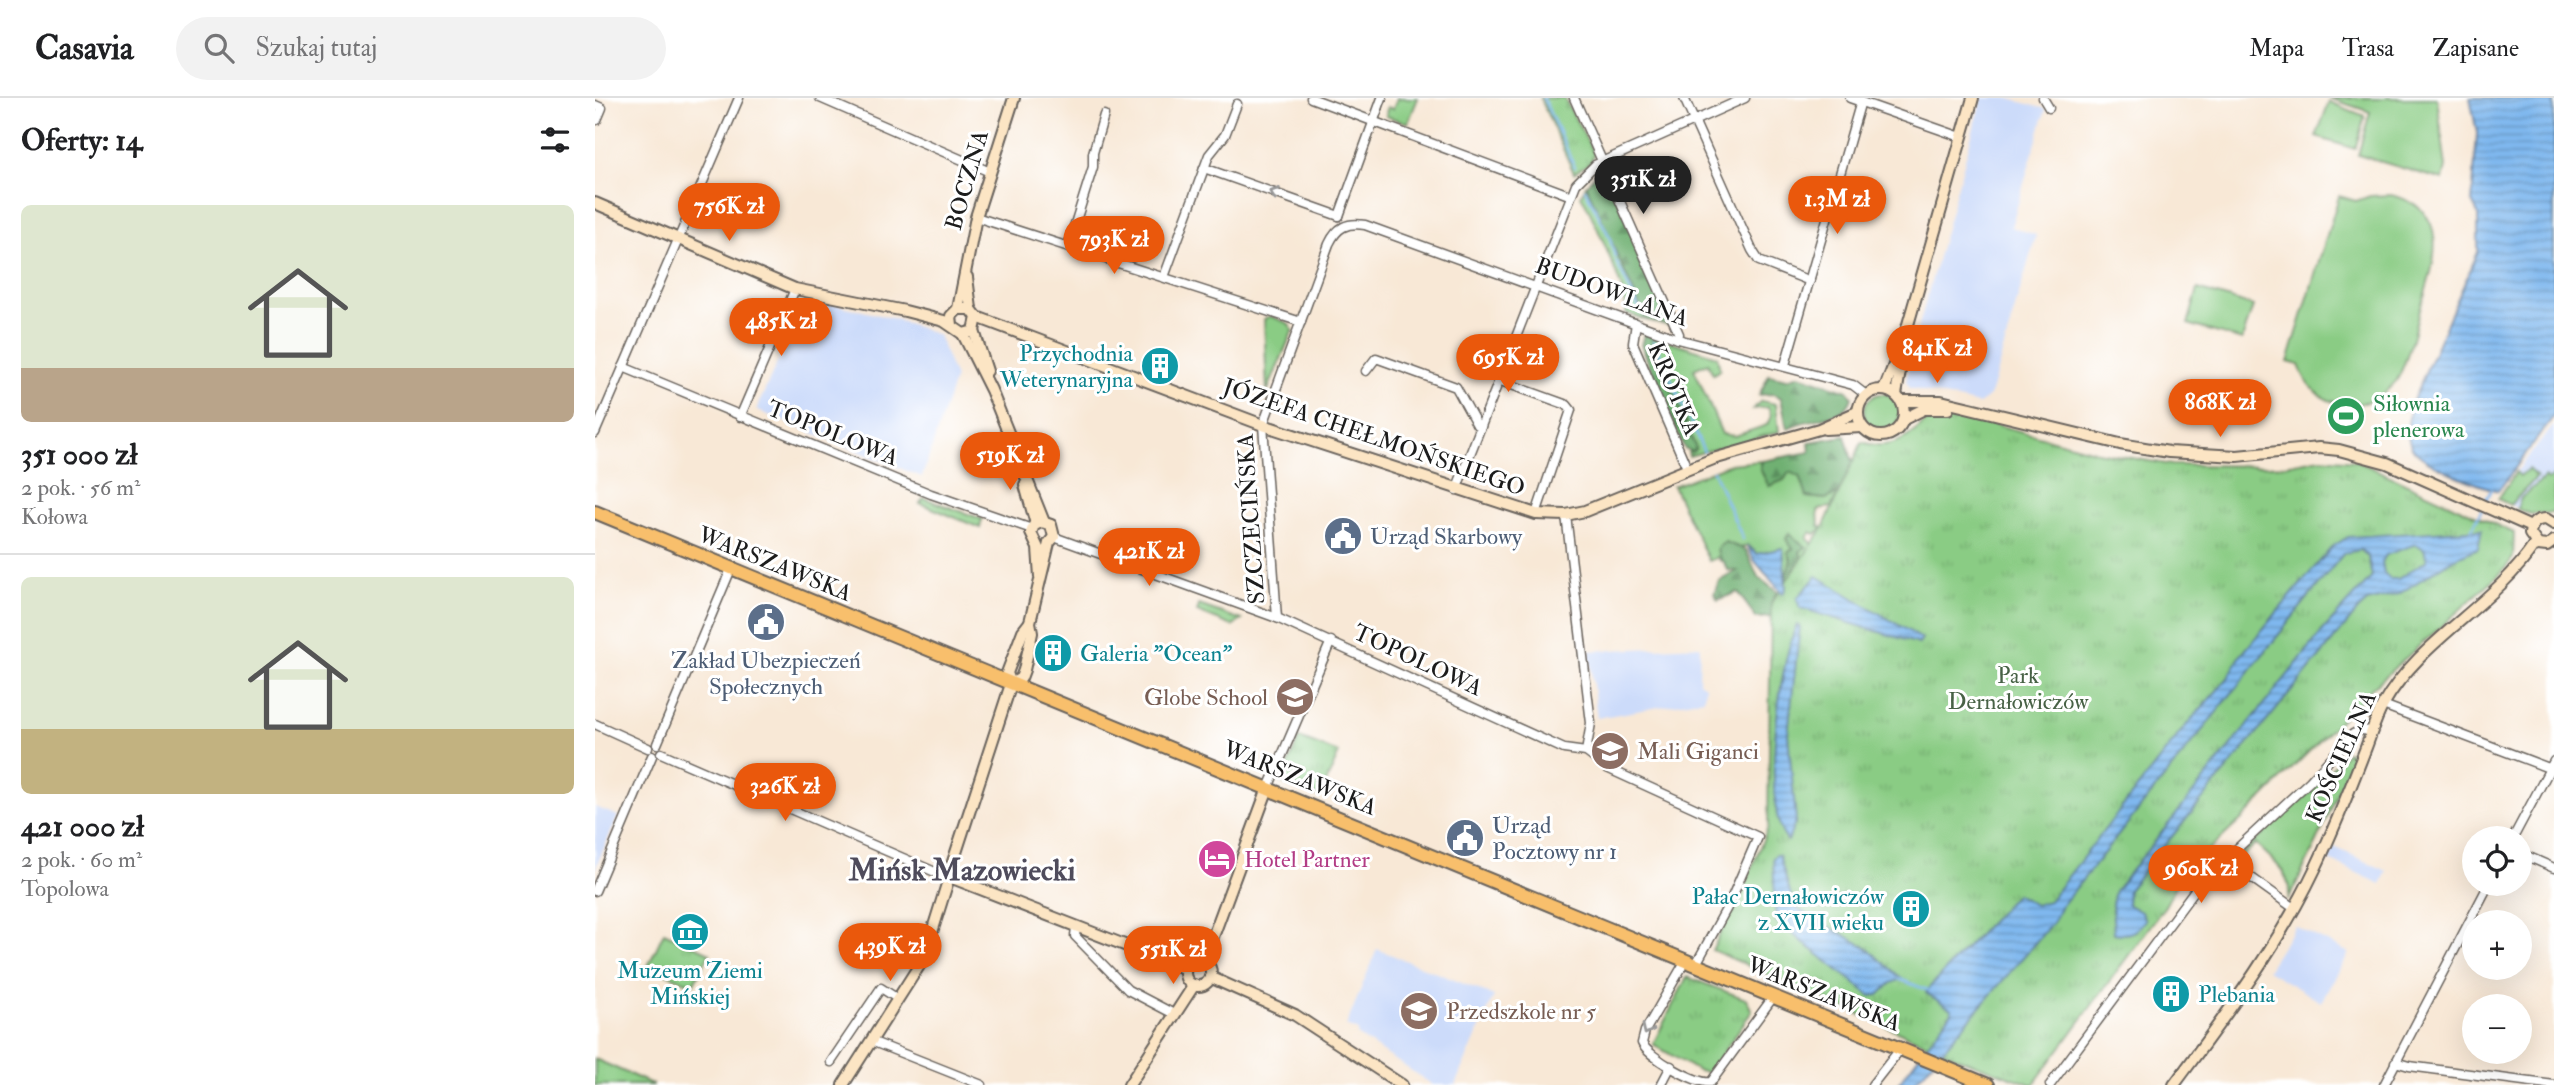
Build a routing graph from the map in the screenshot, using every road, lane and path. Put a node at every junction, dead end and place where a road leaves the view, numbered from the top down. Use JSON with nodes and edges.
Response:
{"nodes":[{"id":1,"x":739,"y":98,"type":"edge"},
{"id":2,"x":820,"y":98,"type":"edge"},
{"id":3,"x":1014,"y":98,"type":"edge"},
{"id":4,"x":1311,"y":98,"type":"edge"},
{"id":5,"x":1382,"y":98,"type":"edge"},
{"id":6,"x":1574,"y":98,"type":"edge"},
{"id":7,"x":1684,"y":98,"type":"edge"},
{"id":8,"x":1745,"y":98,"type":"edge"},
{"id":9,"x":1850,"y":98,"type":"edge"},
{"id":10,"x":1972,"y":98,"type":"edge"},
{"id":11,"x":2043,"y":98,"type":"edge"},
{"id":12,"x":1861,"y":101,"type":"junction"},
{"id":13,"x":1237,"y":104,"type":"dead end"},
{"id":14,"x":595,"y":105,"type":"edge"},
{"id":15,"x":2049,"y":108,"type":"dead end"},
{"id":16,"x":1104,"y":115,"type":"dead end"},
{"id":17,"x":597,"y":120,"type":"dead end"},
{"id":18,"x":1694,"y":120,"type":"junction"},
{"id":19,"x":1373,"y":123,"type":"junction"},
{"id":20,"x":1961,"y":136,"type":"junction"},
{"id":21,"x":1602,"y":162,"type":"junction"},
{"id":22,"x":1204,"y":168,"type":"junction"},
{"id":23,"x":990,"y":172,"type":"junction"},
{"id":24,"x":1569,"y":195,"type":"junction"},
{"id":25,"x":595,"y":203,"type":"edge"},
{"id":26,"x":1339,"y":216,"type":"junction"},
{"id":27,"x":977,"y":217,"type":"junction"},
{"id":28,"x":1344,"y":226,"type":"junction"},
{"id":29,"x":679,"y":239,"type":"junction"},
{"id":30,"x":1068,"y":246,"type":"junction"},
{"id":31,"x":966,"y":274,"type":"junction"},
{"id":32,"x":1164,"y":277,"type":"junction"},
{"id":33,"x":1810,"y":281,"type":"junction"},
{"id":34,"x":1535,"y":287,"type":"junction"},
{"id":35,"x":795,"y":289,"type":"junction"},
{"id":36,"x":905,"y":311,"type":"junction"},
{"id":37,"x":956,"y":311,"type":"junction"},
{"id":38,"x":972,"y":323,"type":"junction"},
{"id":39,"x":1301,"y":323,"type":"junction"},
{"id":40,"x":1636,"y":323,"type":"junction"},
{"id":41,"x":952,"y":325,"type":"junction"},
{"id":42,"x":1678,"y":338,"type":"junction"},
{"id":43,"x":1903,"y":342,"type":"junction"},
{"id":44,"x":1785,"y":365,"type":"junction"},
{"id":45,"x":623,"y":367,"type":"junction"},
{"id":46,"x":1366,"y":371,"type":"dead end"},
{"id":47,"x":1498,"y":380,"type":"junction"},
{"id":48,"x":1884,"y":390,"type":"junction"},
{"id":49,"x":1866,"y":395,"type":"junction"},
{"id":50,"x":1899,"y":398,"type":"junction"},
{"id":51,"x":1961,"y":407,"type":"junction"},
{"id":52,"x":1857,"y":412,"type":"junction"},
{"id":53,"x":740,"y":417,"type":"junction"},
{"id":54,"x":1904,"y":419,"type":"junction"},
{"id":55,"x":1263,"y":425,"type":"junction"},
{"id":56,"x":1481,"y":427,"type":"junction"},
{"id":57,"x":1862,"y":427,"type":"junction"},
{"id":58,"x":1819,"y":429,"type":"junction"},
{"id":59,"x":595,"y":433,"type":"edge"},
{"id":60,"x":1021,"y":468,"type":"junction"},
{"id":61,"x":1687,"y":468,"type":"junction"},
{"id":62,"x":1456,"y":490,"type":"junction"},
{"id":63,"x":1031,"y":508,"type":"junction"},
{"id":64,"x":595,"y":512,"type":"edge"},
{"id":65,"x":1536,"y":514,"type":"junction"},
{"id":66,"x":1566,"y":515,"type":"junction"},
{"id":67,"x":1016,"y":524,"type":"junction"},
{"id":68,"x":2554,"y":524,"type":"edge"},
{"id":69,"x":1037,"y":525,"type":"junction"},
{"id":70,"x":2531,"y":527,"type":"junction"},
{"id":71,"x":1051,"y":540,"type":"junction"},
{"id":72,"x":2554,"y":541,"type":"edge"},
{"id":73,"x":1036,"y":543,"type":"junction"},
{"id":74,"x":2535,"y":544,"type":"junction"},
{"id":75,"x":731,"y":569,"type":"junction"},
{"id":76,"x":1040,"y":577,"type":"junction"},
{"id":77,"x":1277,"y":618,"type":"junction"},
{"id":78,"x":1331,"y":641,"type":"junction"},
{"id":79,"x":1011,"y":684,"type":"junction"},
{"id":80,"x":2383,"y":705,"type":"junction"},
{"id":81,"x":595,"y":724,"type":"edge"},
{"id":82,"x":2372,"y":731,"type":"junction"},
{"id":83,"x":652,"y":749,"type":"junction"},
{"id":84,"x":1586,"y":751,"type":"junction"},
{"id":85,"x":2553,"y":766,"type":"edge"},
{"id":86,"x":1268,"y":788,"type":"junction"},
{"id":87,"x":2520,"y":826,"type":"edge"},
{"id":88,"x":2224,"y":858,"type":"junction"},
{"id":89,"x":2532,"y":858,"type":"edge"},
{"id":90,"x":2554,"y":867,"type":"edge"},
{"id":91,"x":949,"y":877,"type":"junction"},
{"id":92,"x":595,"y":891,"type":"edge"},
{"id":93,"x":2483,"y":896,"type":"edge"},
{"id":94,"x":2295,"y":909,"type":"junction"},
{"id":95,"x":1076,"y":927,"type":"junction"},
{"id":96,"x":1203,"y":961,"type":"junction"},
{"id":97,"x":1691,"y":962,"type":"junction"},
{"id":98,"x":1186,"y":969,"type":"junction"},
{"id":99,"x":1210,"y":977,"type":"junction"},
{"id":100,"x":1194,"y":985,"type":"junction"},
{"id":101,"x":1774,"y":996,"type":"junction"},
{"id":102,"x":898,"y":999,"type":"junction"},
{"id":103,"x":1174,"y":1014,"type":"junction"},
{"id":104,"x":871,"y":1041,"type":"junction"},
{"id":105,"x":1907,"y":1051,"type":"junction"},
{"id":106,"x":831,"y":1062,"type":"dead end"},
{"id":107,"x":2395,"y":1062,"type":"junction"},
{"id":108,"x":1671,"y":1066,"type":"junction"},
{"id":109,"x":2513,"y":1082,"type":"edge"},
{"id":110,"x":843,"y":1085,"type":"edge"},
{"id":111,"x":982,"y":1085,"type":"edge"},
{"id":112,"x":1129,"y":1085,"type":"edge"},
{"id":113,"x":1402,"y":1085,"type":"edge"},
{"id":114,"x":1661,"y":1085,"type":"edge"},
{"id":115,"x":1873,"y":1085,"type":"edge"},
{"id":116,"x":1988,"y":1085,"type":"edge"},
{"id":117,"x":2050,"y":1085,"type":"edge"},
{"id":118,"x":2174,"y":1085,"type":"edge"},
{"id":119,"x":2384,"y":1085,"type":"edge"},
{"id":120,"x":2554,"y":1085,"type":"edge"}],
"edges":[{"from":1,"to":29,"type":"street"},
{"from":2,"to":23,"type":"street"},
{"from":3,"to":23,"type":"street","name":"BOCZNA"},
{"from":4,"to":19,"type":"street"},
{"from":5,"to":19,"type":"street"},
{"from":6,"to":21,"type":"street"},
{"from":7,"to":18,"type":"street"},
{"from":8,"to":18,"type":"street"},
{"from":9,"to":12,"type":"street"},
{"from":10,"to":20,"type":"street"},
{"from":11,"to":15,"type":"street"},
{"from":12,"to":20,"type":"street"},
{"from":12,"to":33,"type":"street"},
{"from":13,"to":22,"type":"street"},
{"from":14,"to":17,"type":"street"},
{"from":16,"to":30,"type":"street"},
{"from":18,"to":21,"type":"street"},
{"from":18,"to":33,"type":"street"},
{"from":19,"to":24,"type":"street"},
{"from":19,"to":26,"type":"street"},
{"from":20,"to":43,"type":"street"},
{"from":21,"to":24,"type":"street"},
{"from":21,"to":42,"type":"street"},
{"from":26,"to":22,"type":"street","one_way":true},
{"from":22,"to":32,"type":"street"},
{"from":23,"to":27,"type":"street","name":"BOCZNA"},
{"from":24,"to":34,"type":"street"},
{"from":25,"to":29,"type":"street"},
{"from":26,"to":28,"type":"street"},
{"from":27,"to":30,"type":"street"},
{"from":27,"to":31,"type":"street","name":"BOCZNA"},
{"from":28,"to":34,"type":"street","name":"BUDOWLANA"},
{"from":28,"to":39,"type":"street","name":"SZCZECIŃSKA"},
{"from":29,"to":35,"type":"street"},
{"from":29,"to":45,"type":"street"},
{"from":30,"to":32,"type":"street"},
{"from":31,"to":37,"type":"street","name":"BOCZNA"},
{"from":31,"to":38,"type":"street","name":"BOCZNA"},
{"from":32,"to":39,"type":"street"},
{"from":33,"to":44,"type":"street"},
{"from":34,"to":40,"type":"street","name":"BUDOWLANA"},
{"from":34,"to":47,"type":"street"},
{"from":35,"to":36,"type":"street"},
{"from":35,"to":53,"type":"street"},
{"from":36,"to":37,"type":"street"},
{"from":36,"to":41,"type":"street"},
{"from":37,"to":38,"type":"street"},
{"from":37,"to":41,"type":"street","name":"BOCZNA"},
{"from":38,"to":41,"type":"street"},
{"from":38,"to":55,"type":"street","name":"JÓZEFA CHEŁMOŃSKIEGO"},
{"from":38,"to":60,"type":"street"},
{"from":39,"to":55,"type":"street","name":"SZCZECIŃSKA"},
{"from":40,"to":42,"type":"street","name":"BUDOWLANA"},
{"from":40,"to":61,"type":"street","name":"KRÓTKA"},
{"from":42,"to":44,"type":"street","name":"BUDOWLANA"},
{"from":43,"to":48,"type":"street"},
{"from":43,"to":50,"type":"street"},
{"from":44,"to":49,"type":"street","name":"BUDOWLANA"},
{"from":45,"to":53,"type":"street","name":"TOPOLOWA"},
{"from":45,"to":59,"type":"street"},
{"from":46,"to":56,"type":"street"},
{"from":47,"to":56,"type":"street"},
{"from":47,"to":65,"type":"street"},
{"from":48,"to":49,"type":"street"},
{"from":48,"to":50,"type":"street"},
{"from":49,"to":52,"type":"street"},
{"from":50,"to":51,"type":"street"},
{"from":50,"to":54,"type":"street"},
{"from":51,"to":54,"type":"street"},
{"from":51,"to":70,"type":"street"},
{"from":52,"to":57,"type":"street"},
{"from":52,"to":58,"type":"street","name":"JÓZEFA CHEŁMOŃSKIEGO"},
{"from":53,"to":67,"type":"street","name":"TOPOLOWA"},
{"from":54,"to":57,"type":"street"},
{"from":55,"to":62,"type":"street","name":"JÓZEFA CHEŁMOŃSKIEGO"},
{"from":55,"to":77,"type":"street","name":"SZCZECIŃSKA"},
{"from":56,"to":62,"type":"street"},
{"from":57,"to":58,"type":"street","name":"JÓZEFA CHEŁMOŃSKIEGO"},
{"from":58,"to":61,"type":"street","name":"JÓZEFA CHEŁMOŃSKIEGO"},
{"from":60,"to":63,"type":"street"},
{"from":60,"to":69,"type":"street"},
{"from":61,"to":66,"type":"street","name":"JÓZEFA CHEŁMOŃSKIEGO"},
{"from":62,"to":65,"type":"street","name":"JÓZEFA CHEŁMOŃSKIEGO"},
{"from":63,"to":67,"type":"street"},
{"from":63,"to":69,"type":"street"},
{"from":64,"to":75,"type":"main road","name":"WARSZAWSKA"},
{"from":65,"to":66,"type":"street","name":"JÓZEFA CHEŁMOŃSKIEGO"},
{"from":66,"to":84,"type":"street"},
{"from":67,"to":69,"type":"street","name":"TOPOLOWA"},
{"from":68,"to":70,"type":"street"},
{"from":69,"to":71,"type":"street"},
{"from":69,"to":73,"type":"street"},
{"from":70,"to":74,"type":"street"},
{"from":71,"to":73,"type":"street"},
{"from":71,"to":76,"type":"street"},
{"from":71,"to":77,"type":"street","name":"TOPOLOWA"},
{"from":72,"to":74,"type":"street"},
{"from":73,"to":76,"type":"street"},
{"from":74,"to":80,"type":"street","name":"KOŚCIELNA"},
{"from":75,"to":79,"type":"main road","name":"WARSZAWSKA"},
{"from":75,"to":83,"type":"street"},
{"from":76,"to":79,"type":"street"},
{"from":77,"to":78,"type":"street","name":"TOPOLOWA"},
{"from":78,"to":84,"type":"street","name":"TOPOLOWA"},
{"from":78,"to":86,"type":"street"},
{"from":79,"to":86,"type":"main road","name":"WARSZAWSKA"},
{"from":79,"to":91,"type":"street"},
{"from":80,"to":82,"type":"street","name":"KOŚCIELNA"},
{"from":80,"to":85,"type":"street"},
{"from":81,"to":83,"type":"street"},
{"from":82,"to":88,"type":"street"},
{"from":82,"to":94,"type":"street","name":"KOŚCIELNA"},
{"from":83,"to":91,"type":"street"},
{"from":83,"to":92,"type":"street"},
{"from":84,"to":97,"type":"street","name":"TOPOLOWA"},
{"from":85,"to":87,"type":"street"},
{"from":86,"to":96,"type":"street"},
{"from":86,"to":97,"type":"main road","name":"WARSZAWSKA"},
{"from":88,"to":94,"type":"street"},
{"from":88,"to":117,"type":"street"},
{"from":89,"to":90,"type":"street"},
{"from":91,"to":95,"type":"street"},
{"from":91,"to":102,"type":"street"},
{"from":93,"to":107,"type":"street"},
{"from":94,"to":118,"type":"street","name":"KOŚCIELNA"},
{"from":95,"to":98,"type":"street"},
{"from":95,"to":103,"type":"street"},
{"from":96,"to":98,"type":"street"},
{"from":96,"to":99,"type":"street"},
{"from":97,"to":101,"type":"main road","name":"WARSZAWSKA"},
{"from":97,"to":108,"type":"street","one_way":true},
{"from":98,"to":100,"type":"street"},
{"from":99,"to":100,"type":"street"},
{"from":99,"to":113,"type":"street"},
{"from":100,"to":103,"type":"street"},
{"from":101,"to":105,"type":"main road","name":"WARSZAWSKA"},
{"from":101,"to":108,"type":"street"},
{"from":102,"to":104,"type":"street"},
{"from":102,"to":106,"type":"street"},
{"from":103,"to":112,"type":"street"},
{"from":104,"to":110,"type":"street"},
{"from":104,"to":111,"type":"street"},
{"from":105,"to":115,"type":"street"},
{"from":105,"to":116,"type":"main road","name":"WARSZAWSKA"},
{"from":107,"to":109,"type":"street"},
{"from":107,"to":119,"type":"street"},
{"from":108,"to":114,"type":"street"},
{"from":109,"to":120,"type":"street"}]}
